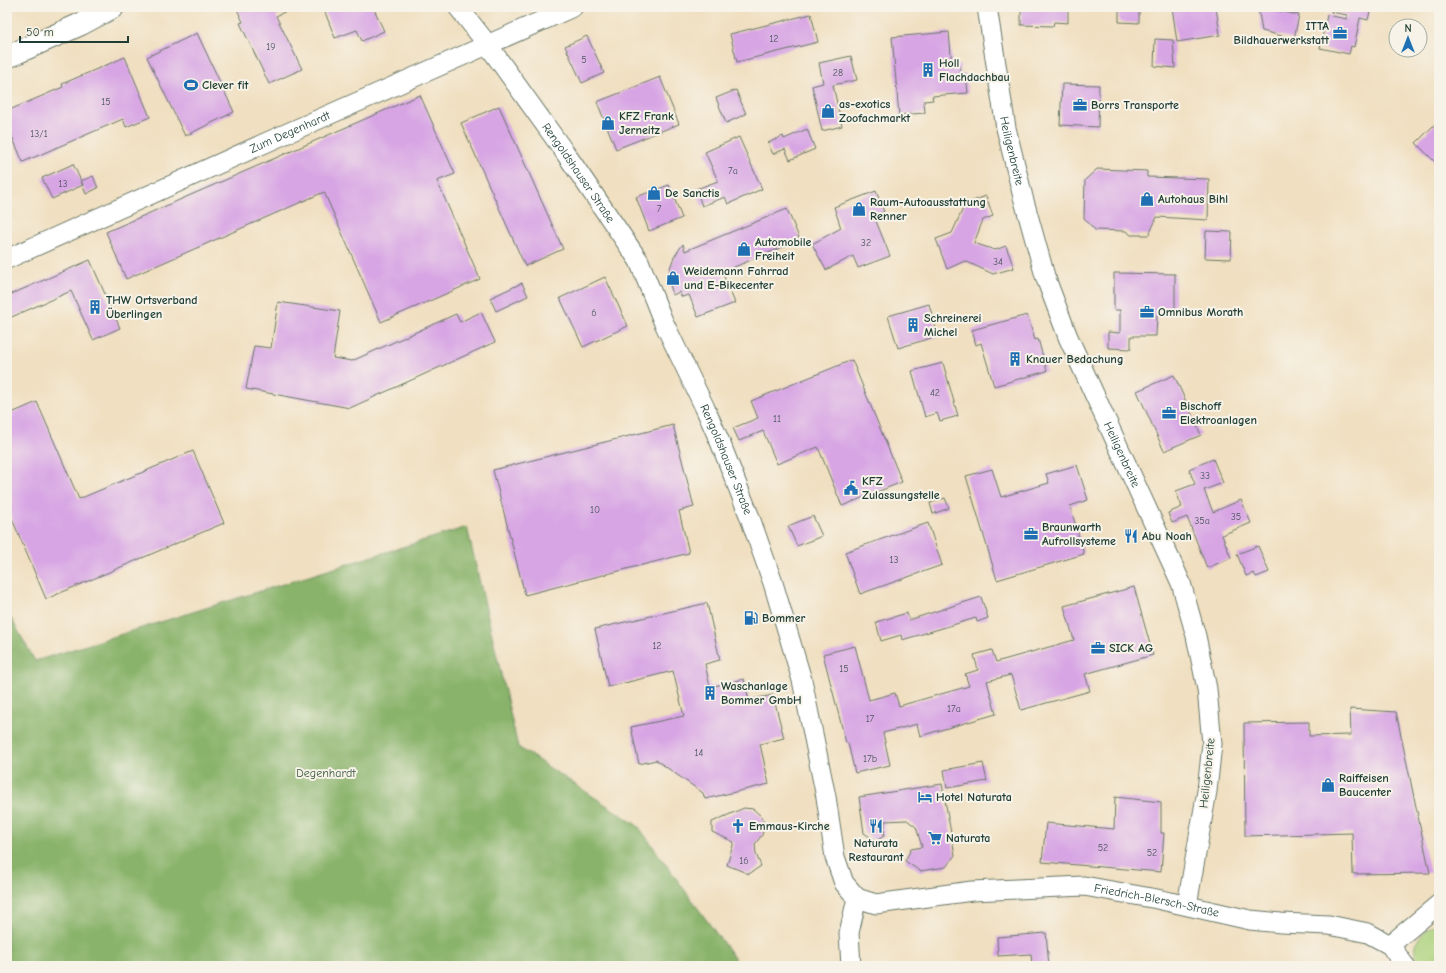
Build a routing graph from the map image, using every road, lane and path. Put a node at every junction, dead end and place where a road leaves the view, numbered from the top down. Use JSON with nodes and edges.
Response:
{"nodes":[{"id":1,"x":113,"y":7,"type":"edge"},
{"id":2,"x":458,"y":7,"type":"edge"},
{"id":3,"x":572,"y":7,"type":"edge"},
{"id":4,"x":987,"y":7,"type":"edge"},
{"id":5,"x":488,"y":45,"type":"junction"},
{"id":6,"x":7,"y":57,"type":"edge"},
{"id":7,"x":7,"y":259,"type":"edge"},
{"id":8,"x":857,"y":898,"type":"junction"},
{"id":9,"x":1439,"y":904,"type":"edge"},
{"id":10,"x":1187,"y":905,"type":"junction"},
{"id":11,"x":1390,"y":945,"type":"junction"},
{"id":12,"x":851,"y":966,"type":"edge"},
{"id":13,"x":1405,"y":966,"type":"edge"}],
"edges":[{"from":1,"to":6,"type":"main road"},
{"from":2,"to":5,"type":"street","name":"Rengoldshauser Straße"},
{"from":3,"to":5,"type":"street","name":"Zum Degenhardt"},
{"from":4,"to":10,"type":"street","name":"Heiligenbreite"},
{"from":5,"to":7,"type":"street","name":"Zum Degenhardt"},
{"from":5,"to":8,"type":"street","name":"Rengoldshauser Straße"},
{"from":8,"to":10,"type":"street","name":"Friedrich-Blersch-Straße"},
{"from":8,"to":12,"type":"street"},
{"from":9,"to":11,"type":"street"},
{"from":10,"to":11,"type":"street","name":"Friedrich-Blersch-Straße"},
{"from":11,"to":13,"type":"street"}]}
